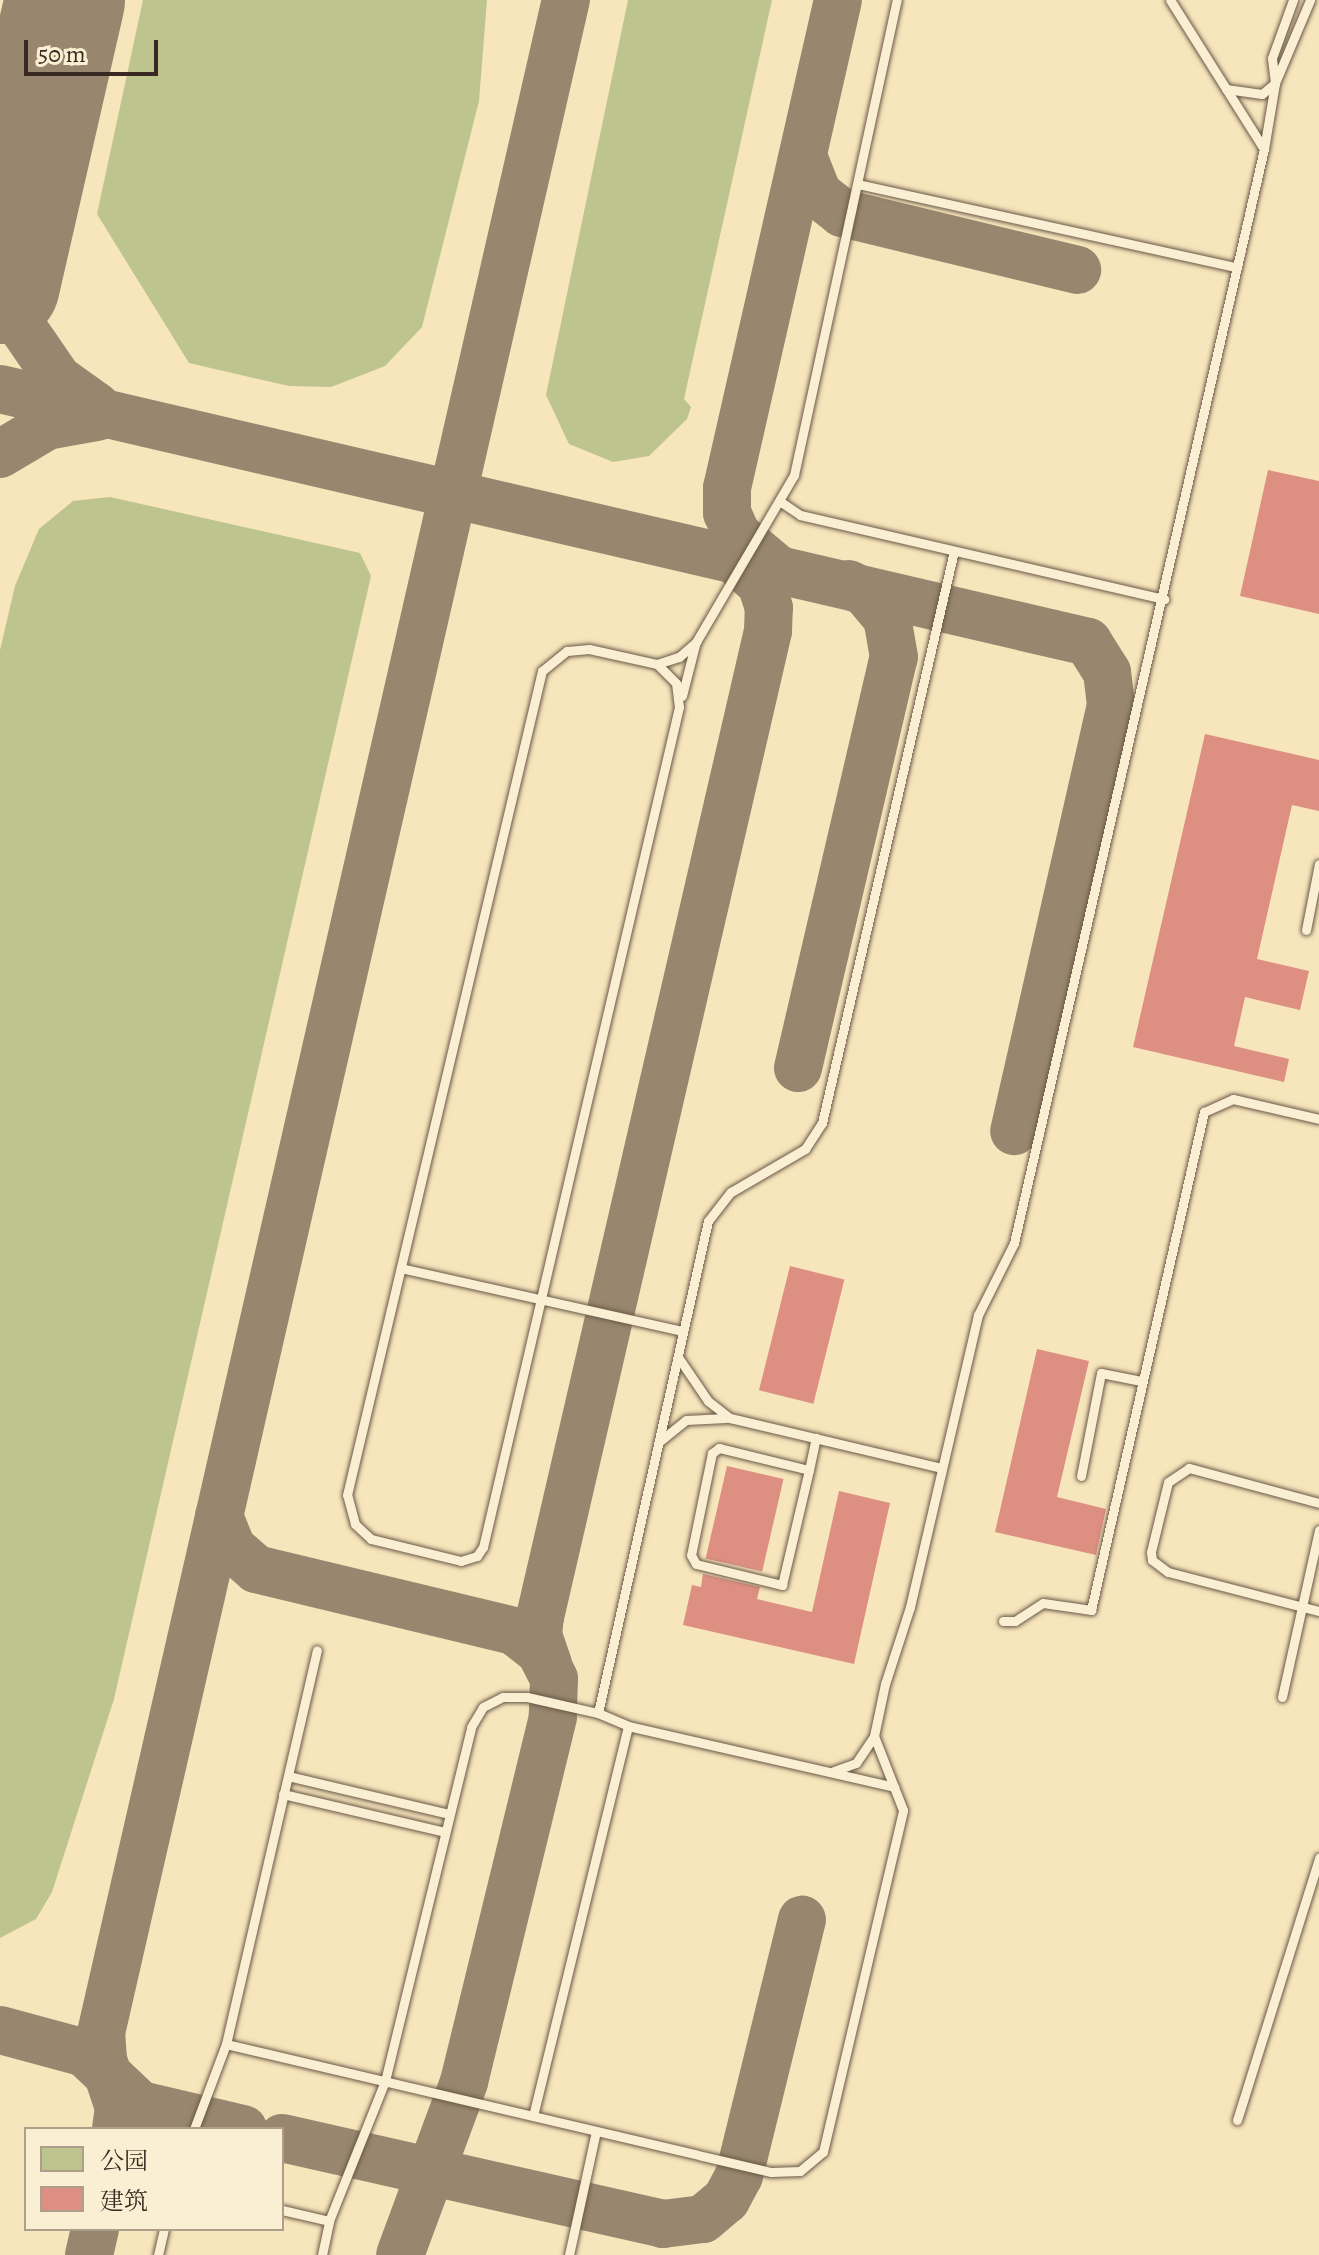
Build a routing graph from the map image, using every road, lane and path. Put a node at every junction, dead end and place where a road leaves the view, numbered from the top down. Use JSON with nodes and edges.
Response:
{"nodes":[{"id":1,"x":897,"y":0,"type":"edge"},
{"id":2,"x":1170,"y":0,"type":"edge"},
{"id":3,"x":1293,"y":0,"type":"edge"},
{"id":4,"x":1310,"y":0,"type":"edge"},
{"id":5,"x":1275,"y":83,"type":"junction"},
{"id":6,"x":1226,"y":89,"type":"junction"},
{"id":7,"x":1264,"y":149,"type":"junction"},
{"id":8,"x":858,"y":184,"type":"junction"},
{"id":9,"x":1237,"y":267,"type":"junction"},
{"id":10,"x":781,"y":502,"type":"junction"},
{"id":11,"x":954,"y":551,"type":"junction"},
{"id":12,"x":1164,"y":599,"type":"junction"},
{"id":13,"x":696,"y":642,"type":"junction"},
{"id":14,"x":657,"y":664,"type":"junction"},
{"id":15,"x":679,"y":707,"type":"junction"},
{"id":16,"x":1319,"y":867,"type":"edge"},
{"id":17,"x":1306,"y":930,"type":"dead end"},
{"id":18,"x":1319,"y":1119,"type":"edge"},
{"id":19,"x":401,"y":1268,"type":"junction"},
{"id":20,"x":541,"y":1299,"type":"junction"},
{"id":21,"x":683,"y":1331,"type":"junction"},
{"id":22,"x":678,"y":1357,"type":"junction"},
{"id":23,"x":1141,"y":1381,"type":"junction"},
{"id":24,"x":730,"y":1418,"type":"junction"},
{"id":25,"x":816,"y":1438,"type":"junction"},
{"id":26,"x":658,"y":1444,"type":"junction"},
{"id":27,"x":942,"y":1468,"type":"junction"},
{"id":28,"x":809,"y":1470,"type":"junction"},
{"id":29,"x":1081,"y":1476,"type":"dead end"},
{"id":30,"x":1319,"y":1503,"type":"edge"},
{"id":31,"x":1319,"y":1530,"type":"edge"},
{"id":32,"x":1302,"y":1607,"type":"junction"},
{"id":33,"x":1319,"y":1611,"type":"edge"},
{"id":34,"x":1003,"y":1621,"type":"dead end"},
{"id":35,"x":317,"y":1650,"type":"dead end"},
{"id":36,"x":1282,"y":1697,"type":"dead end"},
{"id":37,"x":598,"y":1713,"type":"junction"},
{"id":38,"x":628,"y":1726,"type":"junction"},
{"id":39,"x":874,"y":1736,"type":"junction"},
{"id":40,"x":828,"y":1772,"type":"junction"},
{"id":41,"x":288,"y":1776,"type":"junction"},
{"id":42,"x":894,"y":1787,"type":"junction"},
{"id":43,"x":283,"y":1794,"type":"junction"},
{"id":44,"x":449,"y":1814,"type":"junction"},
{"id":45,"x":445,"y":1832,"type":"junction"},
{"id":46,"x":1319,"y":1858,"type":"edge"},
{"id":47,"x":226,"y":2044,"type":"junction"},
{"id":48,"x":385,"y":2081,"type":"junction"},
{"id":49,"x":533,"y":2116,"type":"junction"},
{"id":50,"x":1237,"y":2120,"type":"dead end"},
{"id":51,"x":195,"y":2127,"type":"edge"},
{"id":52,"x":596,"y":2131,"type":"junction"},
{"id":53,"x":284,"y":2210,"type":"edge"},
{"id":54,"x":329,"y":2221,"type":"junction"},
{"id":55,"x":164,"y":2231,"type":"edge"},
{"id":56,"x":158,"y":2255,"type":"edge"},
{"id":57,"x":322,"y":2255,"type":"edge"},
{"id":58,"x":569,"y":2255,"type":"edge"}],
"edges":[{"from":1,"to":8,"type":"lane"},
{"from":2,"to":6,"type":"lane"},
{"from":3,"to":5,"type":"lane"},
{"from":4,"to":5,"type":"lane"},
{"from":5,"to":6,"type":"lane"},
{"from":5,"to":7,"type":"lane"},
{"from":6,"to":7,"type":"lane"},
{"from":7,"to":9,"type":"lane"},
{"from":8,"to":9,"type":"lane"},
{"from":8,"to":10,"type":"lane"},
{"from":9,"to":12,"type":"lane"},
{"from":10,"to":11,"type":"lane"},
{"from":10,"to":13,"type":"lane"},
{"from":11,"to":12,"type":"lane"},
{"from":11,"to":21,"type":"lane"},
{"from":12,"to":27,"type":"lane"},
{"from":13,"to":14,"type":"lane"},
{"from":13,"to":15,"type":"lane"},
{"from":14,"to":15,"type":"lane"},
{"from":14,"to":19,"type":"lane"},
{"from":15,"to":20,"type":"lane"},
{"from":16,"to":17,"type":"lane"},
{"from":18,"to":23,"type":"lane"},
{"from":19,"to":20,"type":"lane"},
{"from":19,"to":20,"type":"lane"},
{"from":20,"to":21,"type":"lane"},
{"from":21,"to":22,"type":"lane"},
{"from":22,"to":24,"type":"lane"},
{"from":22,"to":26,"type":"lane"},
{"from":23,"to":29,"type":"lane"},
{"from":23,"to":34,"type":"lane"},
{"from":24,"to":25,"type":"lane"},
{"from":24,"to":26,"type":"lane"},
{"from":25,"to":27,"type":"lane"},
{"from":25,"to":28,"type":"lane"},
{"from":26,"to":37,"type":"lane"},
{"from":27,"to":39,"type":"lane"},
{"from":28,"to":28,"type":"lane"},
{"from":30,"to":32,"type":"lane"},
{"from":31,"to":32,"type":"lane"},
{"from":32,"to":33,"type":"lane"},
{"from":32,"to":36,"type":"lane"},
{"from":35,"to":41,"type":"lane"},
{"from":37,"to":38,"type":"lane"},
{"from":37,"to":44,"type":"lane"},
{"from":38,"to":40,"type":"lane"},
{"from":38,"to":49,"type":"lane"},
{"from":39,"to":40,"type":"lane"},
{"from":39,"to":42,"type":"lane"},
{"from":40,"to":42,"type":"lane"},
{"from":41,"to":43,"type":"lane"},
{"from":41,"to":44,"type":"lane"},
{"from":42,"to":52,"type":"lane"},
{"from":43,"to":45,"type":"lane"},
{"from":43,"to":47,"type":"lane"},
{"from":44,"to":45,"type":"lane"},
{"from":45,"to":48,"type":"lane"},
{"from":46,"to":50,"type":"lane"},
{"from":47,"to":48,"type":"lane"},
{"from":47,"to":51,"type":"lane"},
{"from":48,"to":49,"type":"lane"},
{"from":48,"to":54,"type":"lane"},
{"from":49,"to":52,"type":"lane"},
{"from":52,"to":58,"type":"lane"},
{"from":53,"to":54,"type":"lane"},
{"from":54,"to":57,"type":"lane"},
{"from":55,"to":56,"type":"lane"}]}
